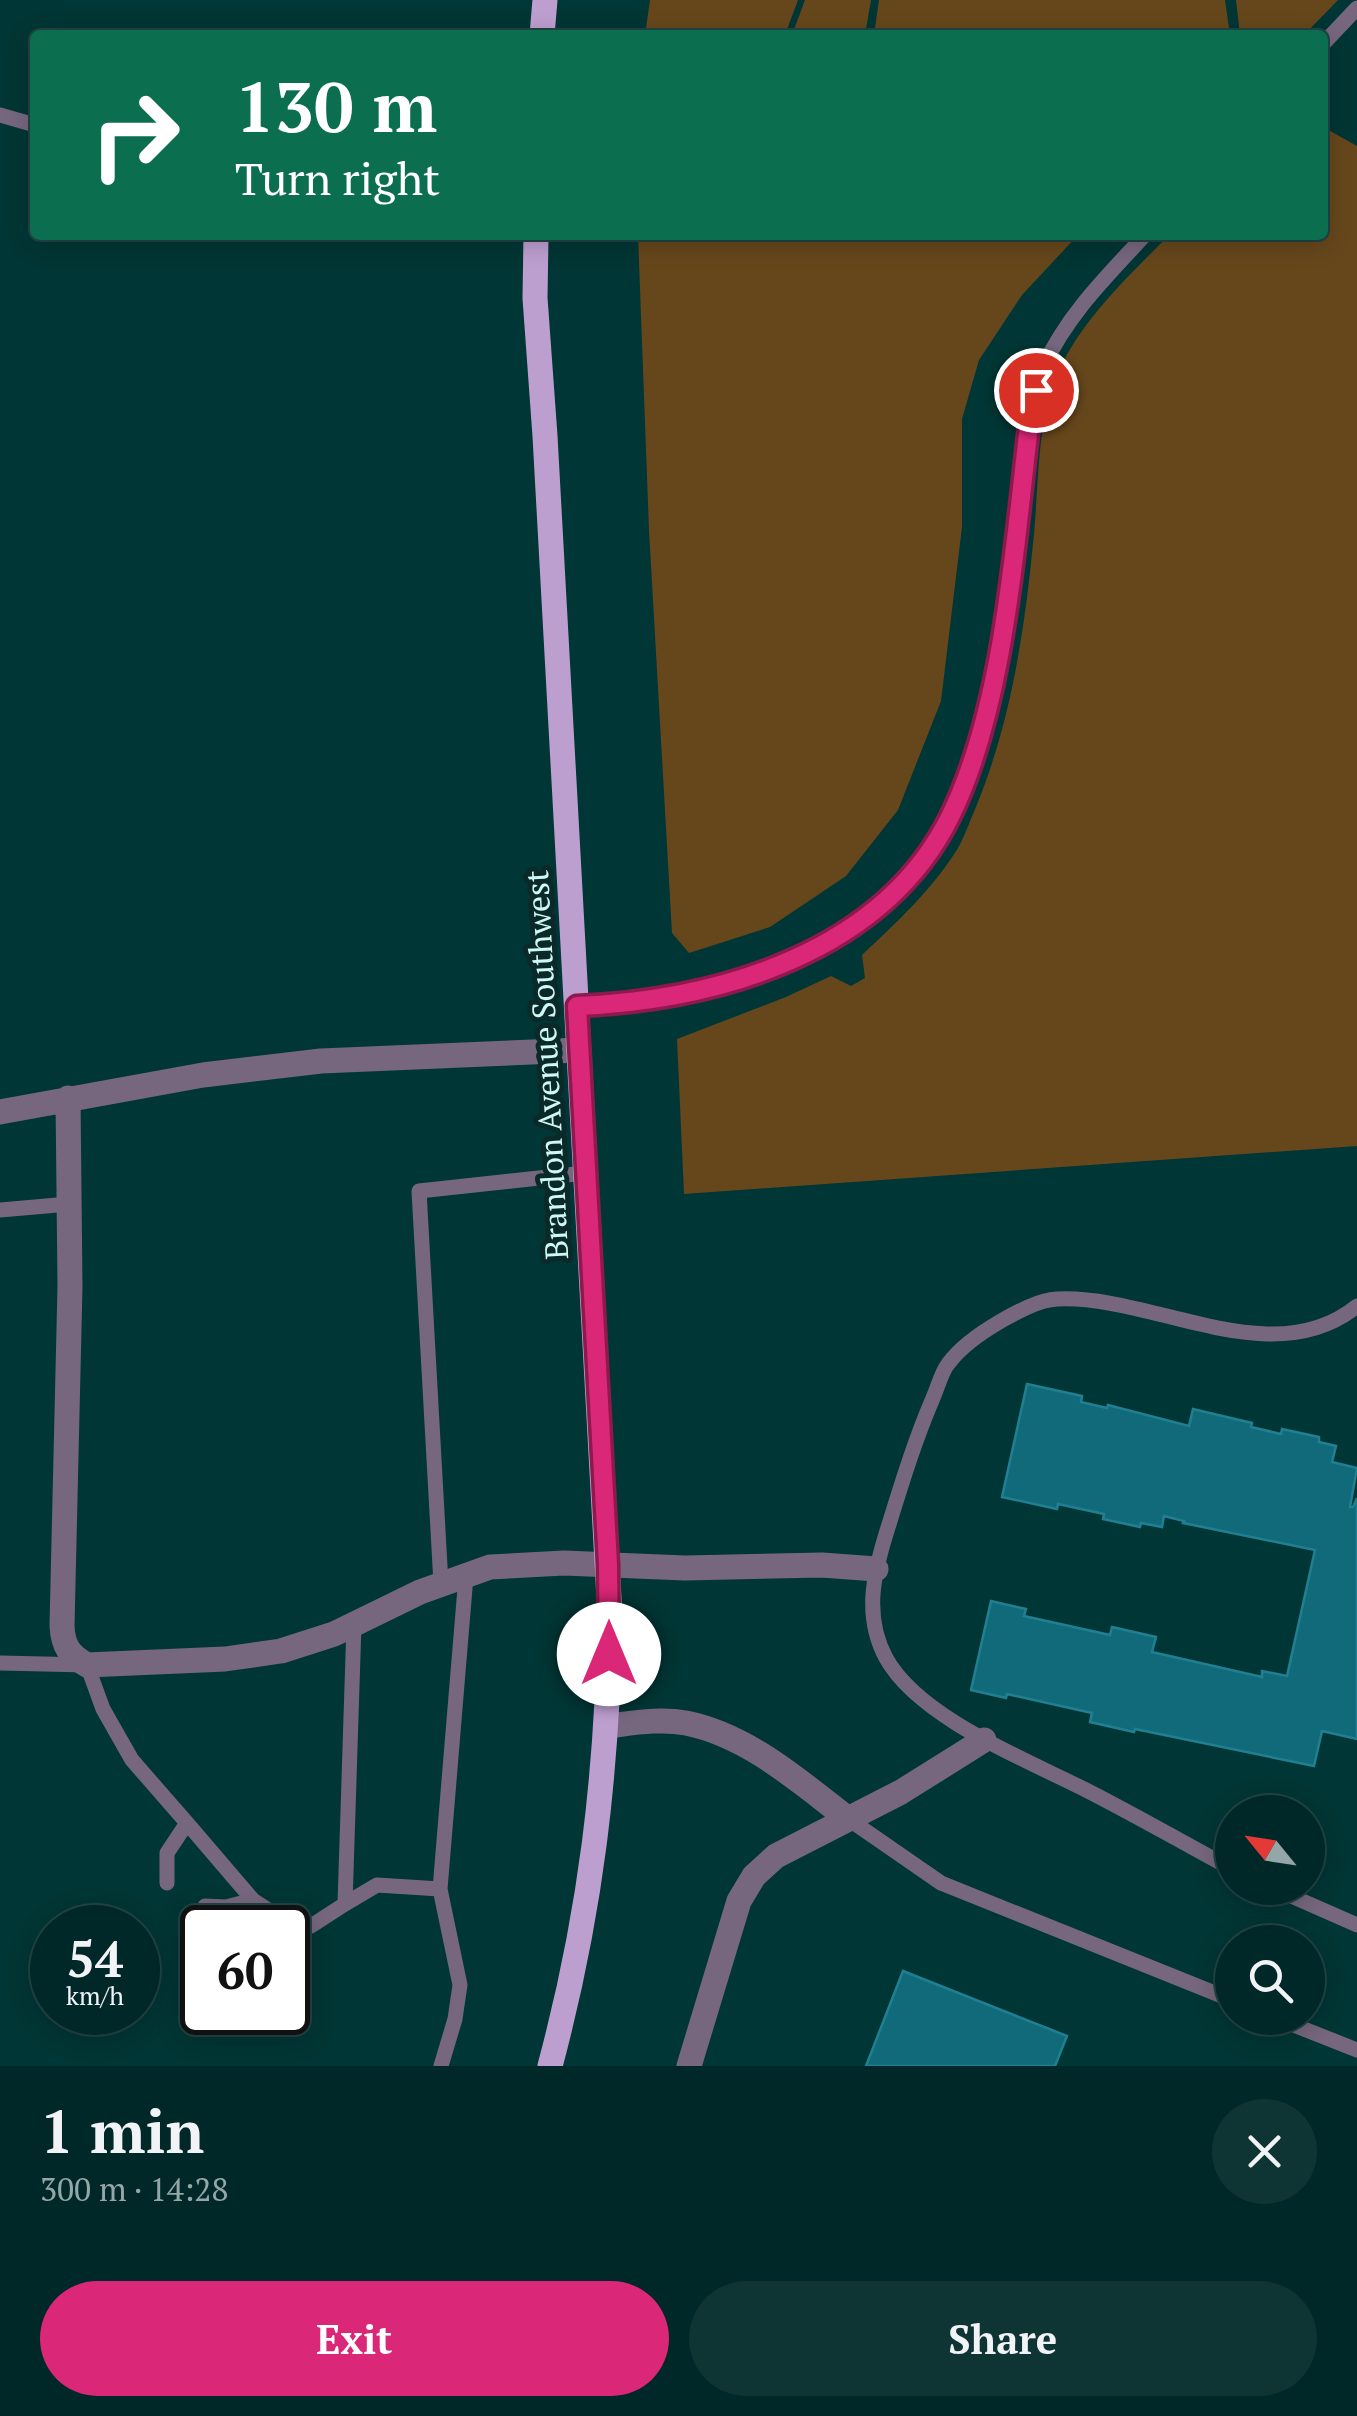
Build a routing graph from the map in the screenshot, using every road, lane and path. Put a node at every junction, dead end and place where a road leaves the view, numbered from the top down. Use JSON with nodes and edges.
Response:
{"nodes":[{"id":1,"x":545,"y":0,"type":"edge"},
{"id":2,"x":1357,"y":8,"type":"edge"},
{"id":3,"x":542,"y":30,"type":"edge"},
{"id":4,"x":1328,"y":38,"type":"edge"},
{"id":5,"x":0,"y":115,"type":"edge"},
{"id":6,"x":30,"y":124,"type":"edge"},
{"id":7,"x":536,"y":240,"type":"edge"},
{"id":8,"x":1141,"y":240,"type":"edge"},
{"id":9,"x":577,"y":1006,"type":"junction"},
{"id":10,"x":579,"y":1050,"type":"junction"},
{"id":11,"x":68,"y":1098,"type":"junction"},
{"id":12,"x":0,"y":1112,"type":"edge"},
{"id":13,"x":585,"y":1173,"type":"junction"},
{"id":14,"x":69,"y":1204,"type":"junction"},
{"id":15,"x":0,"y":1210,"type":"edge"},
{"id":16,"x":1357,"y":1306,"type":"edge"},
{"id":17,"x":608,"y":1564,"type":"junction"},
{"id":18,"x":876,"y":1569,"type":"junction"},
{"id":19,"x":454,"y":1580,"type":"junction"},
{"id":20,"x":354,"y":1624,"type":"junction"},
{"id":21,"x":0,"y":1663,"type":"edge"},
{"id":22,"x":87,"y":1665,"type":"junction"},
{"id":23,"x":608,"y":1726,"type":"junction"},
{"id":24,"x":984,"y":1740,"type":"junction"},
{"id":25,"x":847,"y":1818,"type":"junction"},
{"id":26,"x":187,"y":1823,"type":"junction"},
{"id":27,"x":1215,"y":1860,"type":"edge"},
{"id":28,"x":167,"y":1883,"type":"dead end"},
{"id":29,"x":440,"y":1890,"type":"junction"},
{"id":30,"x":253,"y":1900,"type":"junction"},
{"id":31,"x":345,"y":1904,"type":"junction"},
{"id":32,"x":234,"y":1905,"type":"edge"},
{"id":33,"x":1312,"y":1905,"type":"edge"},
{"id":34,"x":1357,"y":1925,"type":"edge"},
{"id":35,"x":1215,"y":1993,"type":"edge"},
{"id":36,"x":1319,"y":2035,"type":"edge"},
{"id":37,"x":1357,"y":2050,"type":"edge"},
{"id":38,"x":440,"y":2066,"type":"edge"},
{"id":39,"x":550,"y":2066,"type":"edge"},
{"id":40,"x":689,"y":2066,"type":"edge"}],
"edges":[{"from":1,"to":3,"type":"main road"},
{"from":2,"to":4,"type":"lane"},
{"from":5,"to":6,"type":"lane"},
{"from":7,"to":9,"type":"main road","name":"Brandon Avenue Southwest"},
{"from":8,"to":9,"type":"lane"},
{"from":9,"to":10,"type":"main road","name":"Brandon Avenue Southwest"},
{"from":10,"to":11,"type":"street"},
{"from":10,"to":13,"type":"main road","name":"Brandon Avenue Southwest"},
{"from":11,"to":12,"type":"street"},
{"from":11,"to":14,"type":"street"},
{"from":13,"to":17,"type":"main road","name":"Brandon Avenue Southwest"},
{"from":13,"to":19,"type":"lane"},
{"from":14,"to":15,"type":"lane"},
{"from":14,"to":22,"type":"street"},
{"from":16,"to":18,"type":"lane"},
{"from":17,"to":18,"type":"street"},
{"from":17,"to":19,"type":"street"},
{"from":17,"to":23,"type":"main road","name":"Brandon Avenue Southwest"},
{"from":18,"to":24,"type":"lane"},
{"from":19,"to":20,"type":"street"},
{"from":19,"to":29,"type":"lane"},
{"from":20,"to":22,"type":"street"},
{"from":20,"to":31,"type":"lane"},
{"from":21,"to":22,"type":"lane"},
{"from":22,"to":26,"type":"lane"},
{"from":23,"to":25,"type":"street"},
{"from":23,"to":39,"type":"main road","name":"Brandon Avenue Southwest"},
{"from":24,"to":25,"type":"street"},
{"from":24,"to":27,"type":"lane"},
{"from":25,"to":35,"type":"lane"},
{"from":25,"to":40,"type":"street"},
{"from":26,"to":28,"type":"lane"},
{"from":26,"to":30,"type":"lane"},
{"from":29,"to":31,"type":"lane"},
{"from":29,"to":38,"type":"lane"},
{"from":30,"to":31,"type":"lane"},
{"from":30,"to":32,"type":"lane"},
{"from":33,"to":34,"type":"lane"},
{"from":36,"to":37,"type":"lane"}]}
